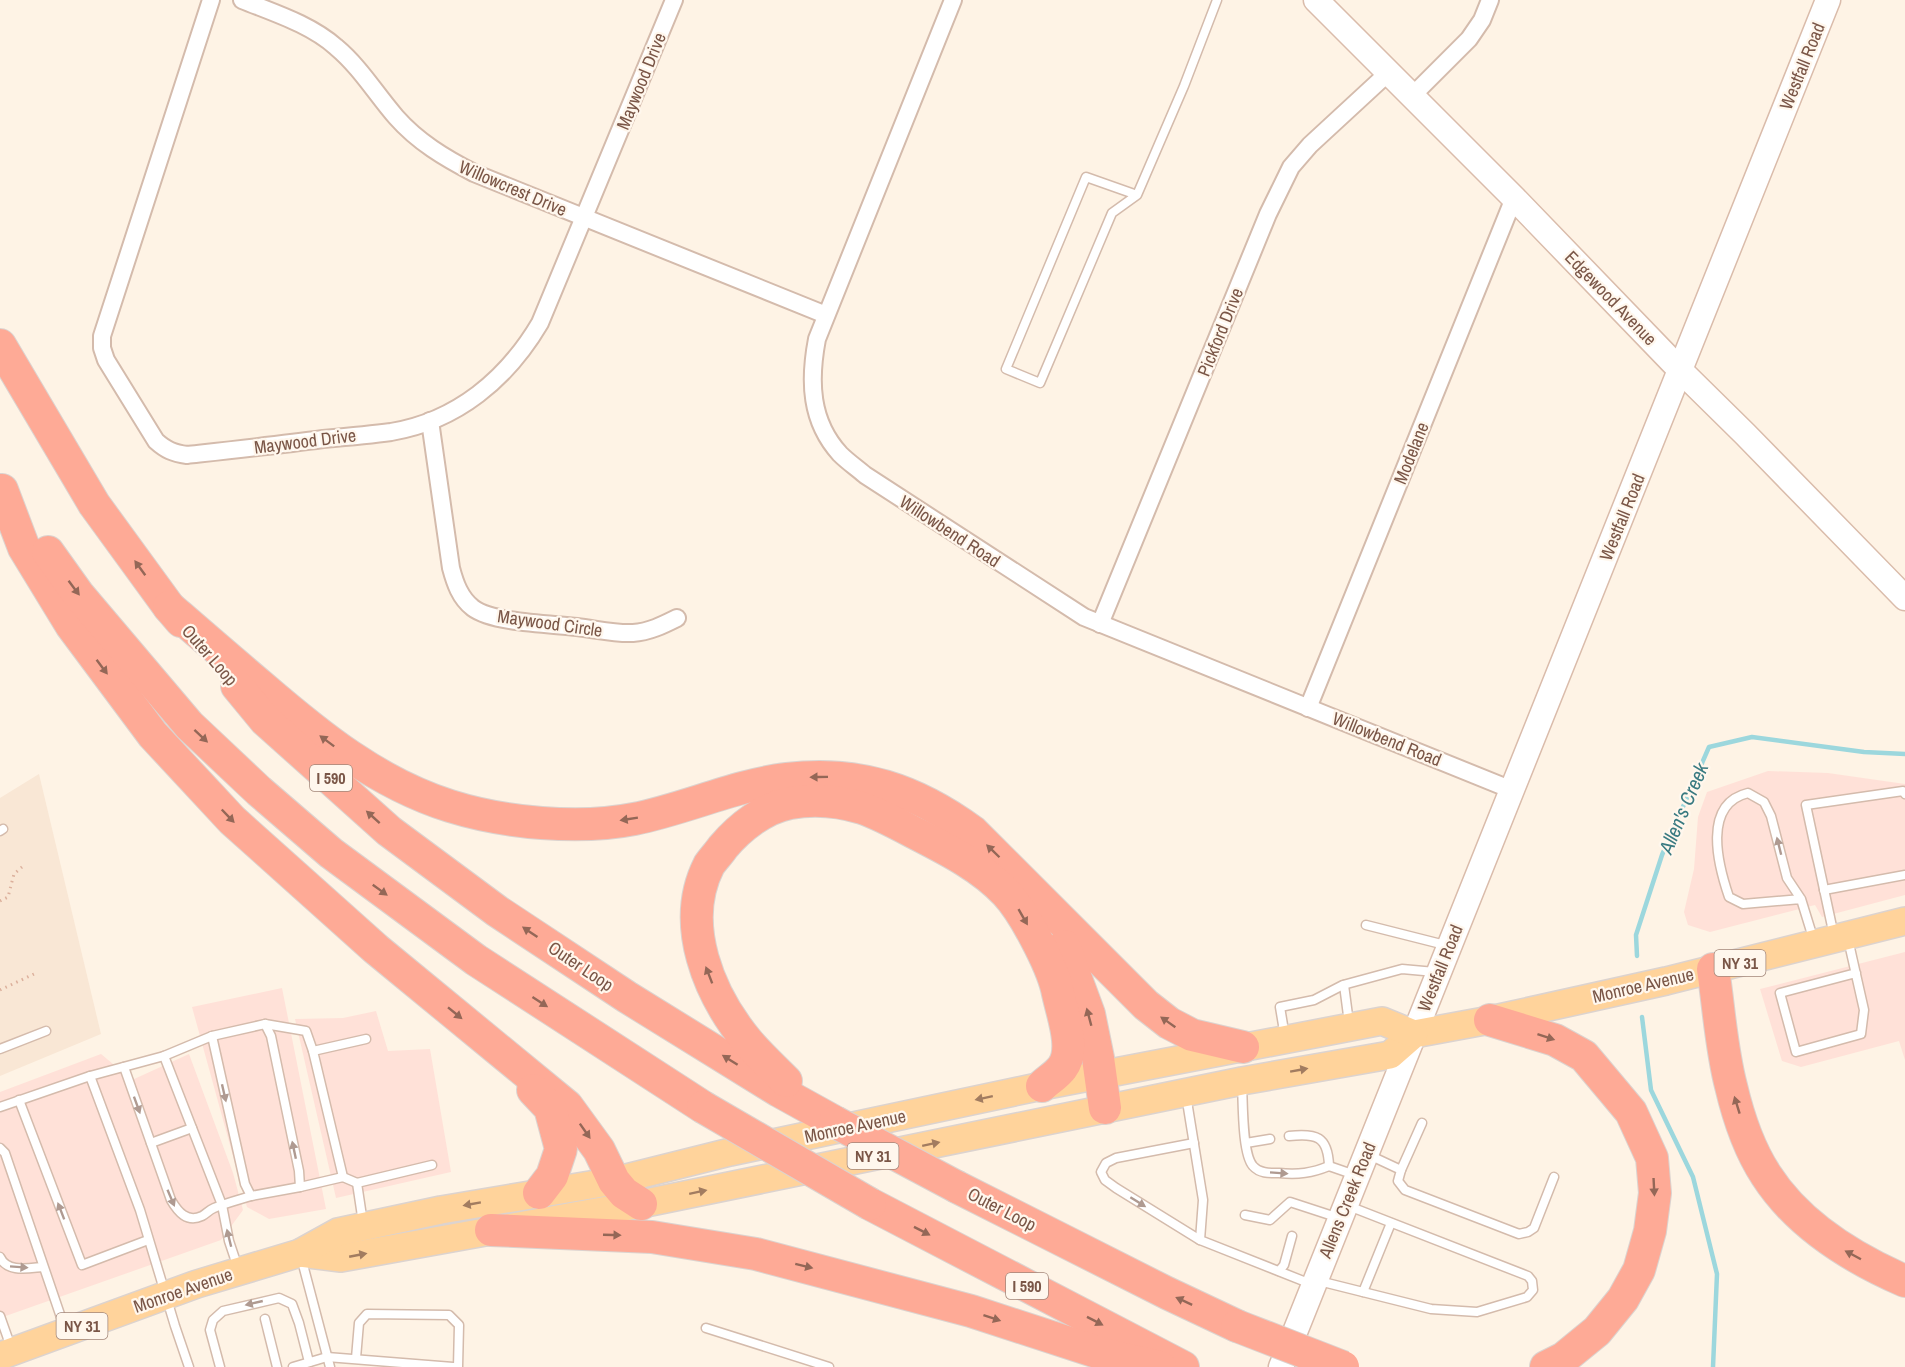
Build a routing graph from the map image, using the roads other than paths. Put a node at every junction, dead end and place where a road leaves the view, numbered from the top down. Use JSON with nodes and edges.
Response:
{"nodes":[{"id":1,"x":210,"y":0,"type":"edge"},
{"id":2,"x":242,"y":0,"type":"edge"},
{"id":3,"x":674,"y":0,"type":"edge"},
{"id":4,"x":953,"y":0,"type":"edge"},
{"id":5,"x":1217,"y":0,"type":"edge"},
{"id":6,"x":1316,"y":0,"type":"edge"},
{"id":7,"x":1490,"y":0,"type":"edge"},
{"id":8,"x":1828,"y":0,"type":"edge"},
{"id":9,"x":1388,"y":73,"type":"junction"},
{"id":10,"x":1412,"y":96,"type":"junction"},
{"id":11,"x":1137,"y":195,"type":"junction"},
{"id":12,"x":1514,"y":198,"type":"junction"},
{"id":13,"x":584,"y":218,"type":"junction"},
{"id":14,"x":826,"y":315,"type":"junction"},
{"id":15,"x":0,"y":345,"type":"edge"},
{"id":16,"x":1681,"y":371,"type":"junction"},
{"id":17,"x":430,"y":422,"type":"junction"},
{"id":18,"x":1,"y":487,"type":"edge"},
{"id":19,"x":1905,"y":598,"type":"edge"},
{"id":20,"x":169,"y":607,"type":"junction"},
{"id":21,"x":677,"y":618,"type":"dead end"},
{"id":22,"x":1100,"y":624,"type":"junction"},
{"id":23,"x":1308,"y":708,"type":"junction"},
{"id":24,"x":1512,"y":790,"type":"junction"},
{"id":25,"x":1905,"y":794,"type":"edge"},
{"id":26,"x":1905,"y":875,"type":"edge"},
{"id":27,"x":1824,"y":890,"type":"junction"},
{"id":28,"x":1035,"y":892,"type":"junction"},
{"id":29,"x":1801,"y":899,"type":"junction"},
{"id":30,"x":1905,"y":921,"type":"edge"},
{"id":31,"x":1366,"y":926,"type":"dead end"},
{"id":32,"x":1832,"y":940,"type":"junction"},
{"id":33,"x":1449,"y":946,"type":"junction"},
{"id":34,"x":1713,"y":969,"type":"junction"},
{"id":35,"x":1438,"y":973,"type":"junction"},
{"id":36,"x":1856,"y":973,"type":"junction"},
{"id":37,"x":1344,"y":985,"type":"junction"},
{"id":38,"x":1490,"y":1020,"type":"junction"},
{"id":39,"x":265,"y":1024,"type":"junction"},
{"id":40,"x":1350,"y":1028,"type":"junction"},
{"id":41,"x":46,"y":1031,"type":"dead end"},
{"id":42,"x":1414,"y":1034,"type":"junction"},
{"id":43,"x":212,"y":1036,"type":"junction"},
{"id":44,"x":366,"y":1039,"type":"dead end"},
{"id":45,"x":1286,"y":1040,"type":"junction"},
{"id":46,"x":1243,"y":1047,"type":"junction"},
{"id":47,"x":498,"y":1048,"type":"junction"},
{"id":48,"x":0,"y":1049,"type":"edge"},
{"id":49,"x":313,"y":1051,"type":"junction"},
{"id":50,"x":164,"y":1056,"type":"junction"},
{"id":51,"x":124,"y":1067,"type":"junction"},
{"id":52,"x":1100,"y":1074,"type":"junction"},
{"id":53,"x":90,"y":1076,"type":"junction"},
{"id":54,"x":1242,"y":1080,"type":"junction"},
{"id":55,"x":1042,"y":1086,"type":"junction"},
{"id":56,"x":786,"y":1090,"type":"junction"},
{"id":57,"x":1185,"y":1092,"type":"junction"},
{"id":58,"x":19,"y":1100,"type":"junction"},
{"id":59,"x":0,"y":1107,"type":"edge"},
{"id":60,"x":1105,"y":1108,"type":"junction"},
{"id":61,"x":1422,"y":1123,"type":"dead end"},
{"id":62,"x":192,"y":1128,"type":"junction"},
{"id":63,"x":1289,"y":1136,"type":"dead end"},
{"id":64,"x":1270,"y":1139,"type":"dead end"},
{"id":65,"x":151,"y":1143,"type":"junction"},
{"id":66,"x":1194,"y":1143,"type":"junction"},
{"id":67,"x":1246,"y":1143,"type":"junction"},
{"id":68,"x":0,"y":1148,"type":"edge"},
{"id":69,"x":1365,"y":1153,"type":"junction"},
{"id":70,"x":432,"y":1165,"type":"dead end"},
{"id":71,"x":1329,"y":1166,"type":"junction"},
{"id":72,"x":1401,"y":1170,"type":"junction"},
{"id":73,"x":1357,"y":1176,"type":"junction"},
{"id":74,"x":343,"y":1177,"type":"junction"},
{"id":75,"x":1554,"y":1177,"type":"dead end"},
{"id":76,"x":614,"y":1181,"type":"junction"},
{"id":77,"x":357,"y":1183,"type":"junction"},
{"id":78,"x":300,"y":1187,"type":"junction"},
{"id":79,"x":539,"y":1193,"type":"junction"},
{"id":80,"x":250,"y":1196,"type":"junction"},
{"id":81,"x":641,"y":1204,"type":"junction"},
{"id":82,"x":222,"y":1205,"type":"junction"},
{"id":83,"x":1342,"y":1212,"type":"junction"},
{"id":84,"x":1245,"y":1215,"type":"dead end"},
{"id":85,"x":1392,"y":1223,"type":"junction"},
{"id":86,"x":363,"y":1227,"type":"junction"},
{"id":87,"x":491,"y":1230,"type":"junction"},
{"id":88,"x":1292,"y":1236,"type":"dead end"},
{"id":89,"x":148,"y":1240,"type":"junction"},
{"id":90,"x":1200,"y":1240,"type":"junction"},
{"id":91,"x":300,"y":1253,"type":"junction"},
{"id":92,"x":0,"y":1257,"type":"edge"},
{"id":93,"x":44,"y":1267,"type":"junction"},
{"id":94,"x":239,"y":1271,"type":"junction"},
{"id":95,"x":1279,"y":1271,"type":"junction"},
{"id":96,"x":1905,"y":1281,"type":"edge"},
{"id":97,"x":1314,"y":1283,"type":"junction"},
{"id":98,"x":1363,"y":1292,"type":"junction"},
{"id":99,"x":165,"y":1295,"type":"junction"},
{"id":100,"x":0,"y":1316,"type":"edge"},
{"id":101,"x":264,"y":1319,"type":"dead end"},
{"id":102,"x":706,"y":1328,"type":"dead end"},
{"id":103,"x":66,"y":1332,"type":"junction"},
{"id":104,"x":6,"y":1354,"type":"edge"},
{"id":105,"x":327,"y":1357,"type":"junction"},
{"id":106,"x":356,"y":1358,"type":"junction"},
{"id":107,"x":309,"y":1362,"type":"junction"},
{"id":108,"x":189,"y":1367,"type":"edge"},
{"id":109,"x":220,"y":1367,"type":"edge"},
{"id":110,"x":277,"y":1367,"type":"edge"},
{"id":111,"x":293,"y":1367,"type":"edge"},
{"id":112,"x":330,"y":1367,"type":"edge"},
{"id":113,"x":453,"y":1367,"type":"edge"},
{"id":114,"x":458,"y":1367,"type":"edge"},
{"id":115,"x":829,"y":1367,"type":"edge"},
{"id":116,"x":1160,"y":1367,"type":"edge"},
{"id":117,"x":1183,"y":1367,"type":"edge"},
{"id":118,"x":1281,"y":1367,"type":"edge"},
{"id":119,"x":1343,"y":1367,"type":"edge"},
{"id":120,"x":1546,"y":1367,"type":"edge"}],
"edges":[{"from":1,"to":17,"type":"street","name":"Maywood Drive"},
{"from":2,"to":13,"type":"street","name":"Willowcrest Drive"},
{"from":3,"to":13,"type":"street","name":"Maywood Drive"},
{"from":4,"to":14,"type":"street","name":"Willowbend Road"},
{"from":5,"to":11,"type":"lane"},
{"from":6,"to":9,"type":"street","name":"Edgewood Avenue"},
{"from":7,"to":10,"type":"street"},
{"from":8,"to":16,"type":"street","name":"Westfall Road"},
{"from":9,"to":10,"type":"street","name":"Edgewood Avenue"},
{"from":9,"to":22,"type":"street","name":"Pickford Drive"},
{"from":10,"to":12,"type":"street","name":"Edgewood Avenue"},
{"from":11,"to":11,"type":"lane"},
{"from":12,"to":16,"type":"street","name":"Edgewood Avenue"},
{"from":12,"to":23,"type":"street","name":"Modelane"},
{"from":13,"to":14,"type":"street","name":"Willowcrest Drive"},
{"from":13,"to":17,"type":"street","name":"Maywood Drive"},
{"from":14,"to":22,"type":"street","name":"Willowbend Road"},
{"from":20,"to":15,"type":"highway","name":"Outer Loop","number":"I 590","one_way":true},
{"from":16,"to":19,"type":"street","name":"Edgewood Avenue"},
{"from":16,"to":24,"type":"street","name":"Westfall Road"},
{"from":17,"to":21,"type":"street","name":"Maywood Circle"},
{"from":18,"to":47,"type":"highway","one_way":true},
{"from":18,"to":117,"type":"highway","number":"I 590","one_way":true,"bridge":true},
{"from":28,"to":20,"type":"highway","one_way":true},
{"from":56,"to":20,"type":"highway","name":"Outer Loop","number":"I 590","one_way":true},
{"from":22,"to":23,"type":"street","name":"Willowbend Road"},
{"from":23,"to":24,"type":"street","name":"Willowbend Road"},
{"from":24,"to":33,"type":"street","name":"Westfall Road"},
{"from":25,"to":27,"type":"lane"},
{"from":26,"to":27,"type":"lane"},
{"from":27,"to":32,"type":"lane"},
{"from":46,"to":28,"type":"highway","one_way":true},
{"from":52,"to":28,"type":"highway","one_way":true},
{"from":29,"to":29,"type":"lane","one_way":true},
{"from":29,"to":32,"type":"lane"},
{"from":30,"to":32,"type":"main road","name":"Monroe Avenue","number":"NY 31"},
{"from":31,"to":33,"type":"lane"},
{"from":32,"to":34,"type":"main road","name":"Monroe Avenue","number":"NY 31"},
{"from":32,"to":36,"type":"lane"},
{"from":33,"to":35,"type":"street","name":"Westfall Road"},
{"from":34,"to":38,"type":"main road","name":"Monroe Avenue","number":"NY 31"},
{"from":96,"to":34,"type":"highway","one_way":true},
{"from":35,"to":37,"type":"lane"},
{"from":35,"to":42,"type":"street","name":"Westfall Road"},
{"from":36,"to":36,"type":"lane"},
{"from":37,"to":40,"type":"lane"},
{"from":37,"to":45,"type":"lane"},
{"from":38,"to":42,"type":"main road","name":"Monroe Avenue","number":"NY 31"},
{"from":38,"to":120,"type":"highway","one_way":true},
{"from":39,"to":43,"type":"lane"},
{"from":39,"to":49,"type":"lane"},
{"from":78,"to":39,"type":"lane","one_way":true},
{"from":40,"to":42,"type":"main road","name":"Monroe Avenue","number":"NY 31"},
{"from":40,"to":45,"type":"main road","name":"Monroe Avenue","number":"NY 31"},
{"from":41,"to":48,"type":"lane"},
{"from":54,"to":42,"type":"main road","name":"Monroe Avenue","number":"NY 31","one_way":true},
{"from":42,"to":69,"type":"street","name":"Allens Creek Road"},
{"from":43,"to":50,"type":"lane"},
{"from":43,"to":80,"type":"lane","one_way":true},
{"from":44,"to":49,"type":"lane"},
{"from":45,"to":46,"type":"main road","name":"Monroe Avenue","number":"NY 31"},
{"from":46,"to":52,"type":"main road","name":"Monroe Avenue","number":"NY 31"},
{"from":47,"to":76,"type":"highway","one_way":true},
{"from":47,"to":79,"type":"highway"},
{"from":49,"to":74,"type":"lane"},
{"from":50,"to":51,"type":"lane"},
{"from":50,"to":62,"type":"lane"},
{"from":51,"to":53,"type":"lane"},
{"from":51,"to":65,"type":"lane","one_way":true},
{"from":52,"to":55,"type":"main road","name":"Monroe Avenue","number":"NY 31"},
{"from":52,"to":60,"type":"highway"},
{"from":53,"to":58,"type":"lane"},
{"from":53,"to":89,"type":"lane"},
{"from":54,"to":57,"type":"main road","name":"Monroe Avenue","number":"NY 31"},
{"from":54,"to":67,"type":"lane"},
{"from":56,"to":55,"type":"highway","one_way":true},
{"from":55,"to":76,"type":"main road","name":"Monroe Avenue","number":"NY 31","one_way":true},
{"from":119,"to":56,"type":"highway","name":"Outer Loop","one_way":true,"bridge":true},
{"from":57,"to":60,"type":"main road","name":"Monroe Avenue","number":"NY 31"},
{"from":57,"to":66,"type":"lane"},
{"from":58,"to":59,"type":"lane"},
{"from":89,"to":58,"type":"lane","one_way":true},
{"from":81,"to":60,"type":"main road","name":"Monroe Avenue","number":"NY 31","one_way":true},
{"from":61,"to":72,"type":"lane"},
{"from":62,"to":65,"type":"lane"},
{"from":62,"to":82,"type":"lane"},
{"from":63,"to":71,"type":"lane"},
{"from":64,"to":67,"type":"lane"},
{"from":65,"to":82,"type":"lane","one_way":true},
{"from":66,"to":90,"type":"lane"},
{"from":66,"to":90,"type":"lane","one_way":true},
{"from":67,"to":71,"type":"lane","one_way":true},
{"from":68,"to":93,"type":"lane"},
{"from":69,"to":72,"type":"lane"},
{"from":69,"to":73,"type":"street","name":"Allens Creek Road"},
{"from":70,"to":77,"type":"lane"},
{"from":71,"to":73,"type":"lane"},
{"from":72,"to":75,"type":"lane"},
{"from":73,"to":83,"type":"street","name":"Allens Creek Road"},
{"from":74,"to":77,"type":"lane"},
{"from":74,"to":78,"type":"lane"},
{"from":76,"to":79,"type":"main road","name":"Monroe Avenue","number":"NY 31"},
{"from":76,"to":81,"type":"highway"},
{"from":77,"to":86,"type":"lane"},
{"from":78,"to":80,"type":"lane"},
{"from":79,"to":86,"type":"main road","name":"Monroe Avenue","number":"NY 31","one_way":true},
{"from":80,"to":82,"type":"lane"},
{"from":81,"to":87,"type":"main road","name":"Monroe Avenue","number":"NY 31"},
{"from":94,"to":82,"type":"lane","one_way":true},
{"from":83,"to":84,"type":"lane"},
{"from":83,"to":85,"type":"lane"},
{"from":83,"to":97,"type":"street","name":"Allens Creek Road"},
{"from":85,"to":98,"type":"lane"},
{"from":85,"to":98,"type":"lane"},
{"from":86,"to":91,"type":"main road","name":"Monroe Avenue","number":"NY 31"},
{"from":91,"to":87,"type":"main road","name":"Monroe Avenue","number":"NY 31","one_way":true},
{"from":87,"to":116,"type":"highway","one_way":true},
{"from":88,"to":95,"type":"lane"},
{"from":89,"to":99,"type":"lane"},
{"from":90,"to":95,"type":"lane"},
{"from":91,"to":94,"type":"main road","name":"Monroe Avenue","number":"NY 31"},
{"from":91,"to":105,"type":"lane"},
{"from":92,"to":93,"type":"lane","one_way":true},
{"from":93,"to":103,"type":"lane"},
{"from":94,"to":99,"type":"main road","name":"Monroe Avenue","number":"NY 31"},
{"from":95,"to":97,"type":"lane"},
{"from":97,"to":98,"type":"lane"},
{"from":97,"to":118,"type":"street","name":"Allens Creek Road"},
{"from":99,"to":103,"type":"main road","name":"Monroe Avenue","number":"NY 31"},
{"from":99,"to":108,"type":"lane"},
{"from":100,"to":104,"type":"lane"},
{"from":101,"to":110,"type":"lane"},
{"from":102,"to":115,"type":"lane"},
{"from":103,"to":104,"type":"main road","name":"Monroe Avenue","number":"NY 31"},
{"from":105,"to":106,"type":"lane"},
{"from":105,"to":107,"type":"lane"},
{"from":105,"to":112,"type":"lane"},
{"from":106,"to":113,"type":"lane"},
{"from":106,"to":114,"type":"lane"},
{"from":107,"to":109,"type":"lane","one_way":true},
{"from":107,"to":111,"type":"lane"}]}
